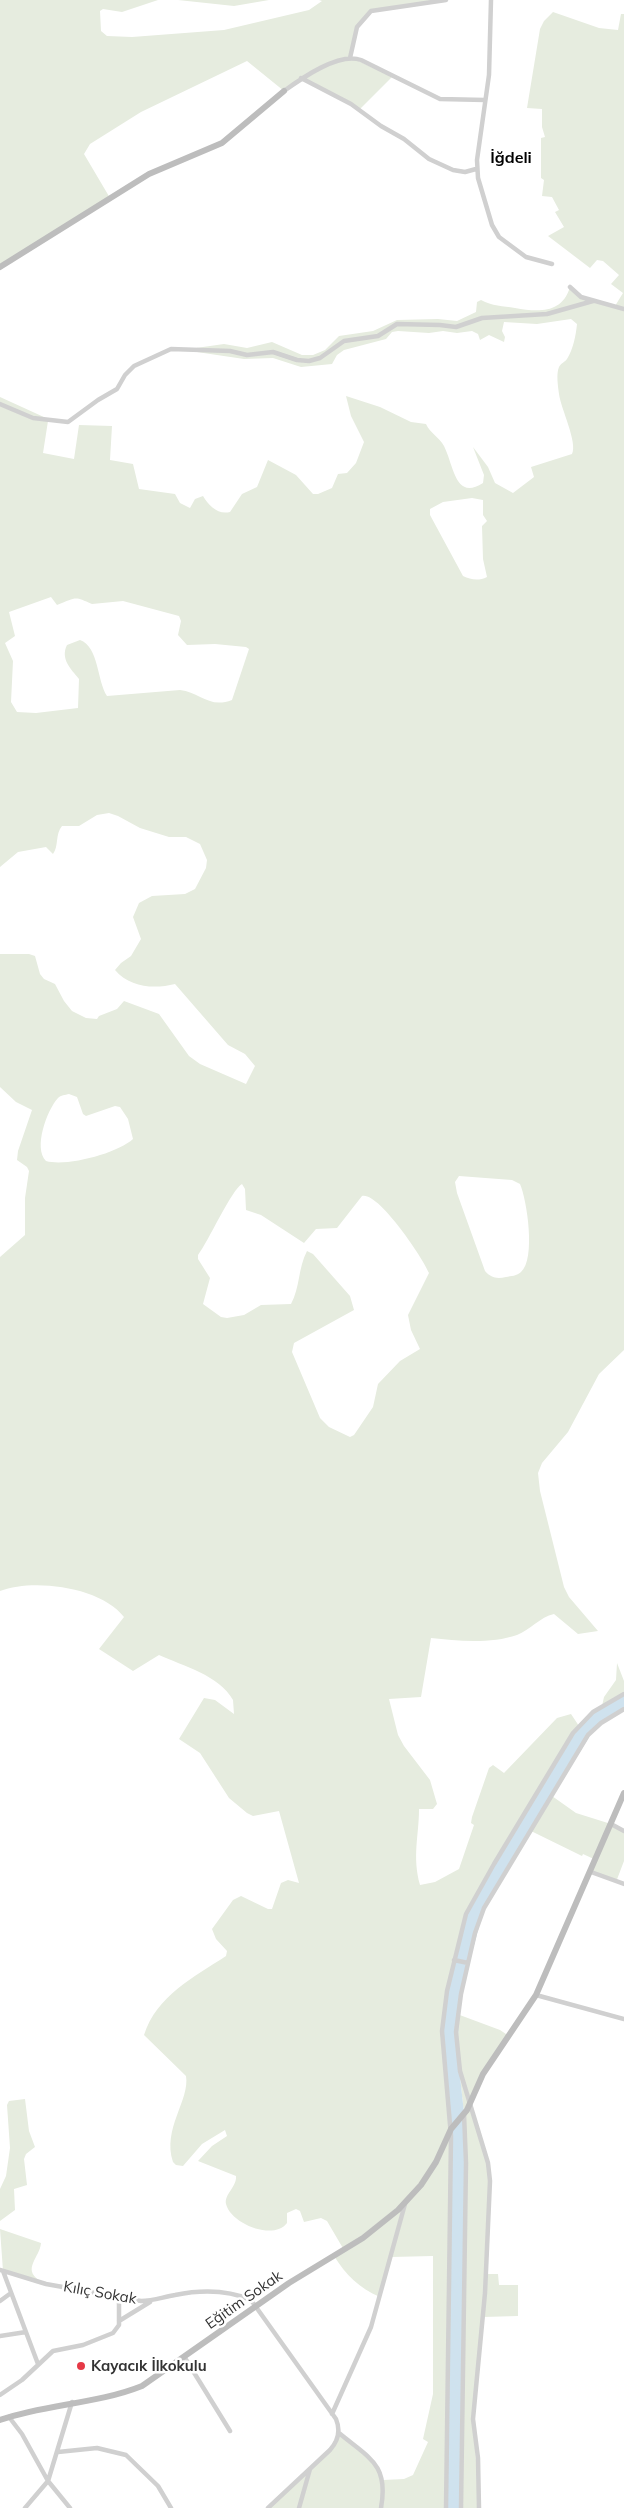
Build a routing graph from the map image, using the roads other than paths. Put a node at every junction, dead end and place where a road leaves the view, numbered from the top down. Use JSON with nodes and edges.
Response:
{"nodes":[{"id":1,"x":446,"y":0,"type":"edge"},
{"id":2,"x":490,"y":0,"type":"edge"},
{"id":3,"x":350,"y":58,"type":"junction"},
{"id":4,"x":301,"y":78,"type":"junction"},
{"id":5,"x":284,"y":91,"type":"joint"},
{"id":6,"x":484,"y":100,"type":"junction"},
{"id":7,"x":476,"y":169,"type":"junction"},
{"id":8,"x":552,"y":264,"type":"dead end"},
{"id":9,"x":0,"y":267,"type":"edge"},
{"id":10,"x":570,"y":287,"type":"dead end"},
{"id":11,"x":593,"y":301,"type":"junction"},
{"id":12,"x":624,"y":309,"type":"edge"},
{"id":13,"x":0,"y":404,"type":"edge"},
{"id":14,"x":624,"y":1694,"type":"edge"},
{"id":15,"x":624,"y":1709,"type":"edge"},
{"id":16,"x":624,"y":1793,"type":"edge"},
{"id":17,"x":611,"y":1824,"type":"junction"},
{"id":18,"x":624,"y":1831,"type":"edge"},
{"id":19,"x":591,"y":1872,"type":"junction"},
{"id":20,"x":624,"y":1884,"type":"edge"},
{"id":21,"x":456,"y":1960,"type":"junction"},
{"id":22,"x":466,"y":1963,"type":"junction"},
{"id":23,"x":536,"y":1995,"type":"junction"},
{"id":24,"x":624,"y":2019,"type":"edge"},
{"id":25,"x":470,"y":2102,"type":"junction"},
{"id":26,"x":463,"y":2115,"type":"junction"},
{"id":27,"x":452,"y":2128,"type":"junction"},
{"id":28,"x":405,"y":2203,"type":"junction"},
{"id":29,"x":1,"y":2271,"type":"edge"},
{"id":30,"x":11,"y":2293,"type":"junction"},
{"id":31,"x":119,"y":2298,"type":"junction"},
{"id":32,"x":153,"y":2301,"type":"junction"},
{"id":33,"x":0,"y":2302,"type":"edge"},
{"id":34,"x":257,"y":2306,"type":"junction"},
{"id":35,"x":120,"y":2321,"type":"junction"},
{"id":36,"x":26,"y":2332,"type":"junction"},
{"id":37,"x":0,"y":2336,"type":"edge"},
{"id":38,"x":184,"y":2358,"type":"junction"},
{"id":39,"x":38,"y":2364,"type":"junction"},
{"id":40,"x":0,"y":2395,"type":"edge"},
{"id":41,"x":72,"y":2402,"type":"junction"},
{"id":42,"x":332,"y":2414,"type":"junction"},
{"id":43,"x":10,"y":2417,"type":"junction"},
{"id":44,"x":0,"y":2420,"type":"edge"},
{"id":45,"x":230,"y":2431,"type":"dead end"},
{"id":46,"x":339,"y":2433,"type":"junction"},
{"id":47,"x":58,"y":2452,"type":"junction"},
{"id":48,"x":311,"y":2468,"type":"junction"},
{"id":49,"x":48,"y":2481,"type":"junction"},
{"id":50,"x":25,"y":2508,"type":"edge"},
{"id":51,"x":70,"y":2508,"type":"edge"},
{"id":52,"x":171,"y":2508,"type":"edge"},
{"id":53,"x":268,"y":2508,"type":"edge"},
{"id":54,"x":299,"y":2508,"type":"edge"},
{"id":55,"x":382,"y":2508,"type":"edge"},
{"id":56,"x":446,"y":2508,"type":"edge"},
{"id":57,"x":461,"y":2508,"type":"edge"},
{"id":58,"x":478,"y":2508,"type":"edge"}],
"edges":[{"from":1,"to":3,"type":"street"},
{"from":2,"to":6,"type":"street"},
{"from":3,"to":4,"type":"street"},
{"from":3,"to":6,"type":"street"},
{"from":4,"to":5,"type":"street"},
{"from":4,"to":7,"type":"street"},
{"from":5,"to":9,"type":"street"},
{"from":6,"to":7,"type":"street"},
{"from":7,"to":8,"type":"street"},
{"from":10,"to":11,"type":"street"},
{"from":11,"to":12,"type":"street"},
{"from":11,"to":13,"type":"street"},
{"from":14,"to":21,"type":"street"},
{"from":15,"to":22,"type":"street"},
{"from":16,"to":17,"type":"street","name":"Eğitim Sokak"},
{"from":17,"to":18,"type":"street"},
{"from":17,"to":19,"type":"street","name":"Eğitim Sokak"},
{"from":19,"to":20,"type":"street"},
{"from":19,"to":23,"type":"street","name":"Eğitim Sokak"},
{"from":21,"to":22,"type":"street"},
{"from":21,"to":27,"type":"street"},
{"from":22,"to":25,"type":"street"},
{"from":23,"to":24,"type":"street"},
{"from":23,"to":25,"type":"street","name":"Eğitim Sokak"},
{"from":25,"to":26,"type":"street","name":"Eğitim Sokak"},
{"from":25,"to":58,"type":"street"},
{"from":26,"to":27,"type":"street","name":"Eğitim Sokak"},
{"from":26,"to":57,"type":"street"},
{"from":27,"to":28,"type":"street","name":"Eğitim Sokak"},
{"from":27,"to":56,"type":"street"},
{"from":28,"to":34,"type":"street","name":"Eğitim Sokak"},
{"from":28,"to":42,"type":"street"},
{"from":29,"to":30,"type":"street"},
{"from":29,"to":31,"type":"street","name":"Kılıç Sokak"},
{"from":30,"to":33,"type":"street"},
{"from":30,"to":36,"type":"street"},
{"from":31,"to":32,"type":"street","name":"Kılıç Sokak"},
{"from":31,"to":35,"type":"street"},
{"from":32,"to":34,"type":"street","name":"Kılıç Sokak"},
{"from":32,"to":35,"type":"street"},
{"from":34,"to":38,"type":"street","name":"Eğitim Sokak"},
{"from":34,"to":42,"type":"street"},
{"from":35,"to":39,"type":"street"},
{"from":36,"to":37,"type":"street"},
{"from":36,"to":39,"type":"street"},
{"from":38,"to":41,"type":"street","name":"Eğitim Sokak"},
{"from":38,"to":45,"type":"street"},
{"from":39,"to":40,"type":"street"},
{"from":41,"to":43,"type":"street","name":"Eğitim Sokak"},
{"from":41,"to":47,"type":"street"},
{"from":42,"to":46,"type":"street"},
{"from":43,"to":44,"type":"street","name":"Eğitim Sokak"},
{"from":43,"to":49,"type":"street"},
{"from":46,"to":48,"type":"street"},
{"from":46,"to":55,"type":"street"},
{"from":47,"to":49,"type":"street"},
{"from":47,"to":52,"type":"street"},
{"from":48,"to":53,"type":"street"},
{"from":48,"to":54,"type":"street"},
{"from":49,"to":50,"type":"street"},
{"from":49,"to":51,"type":"street"}]}
